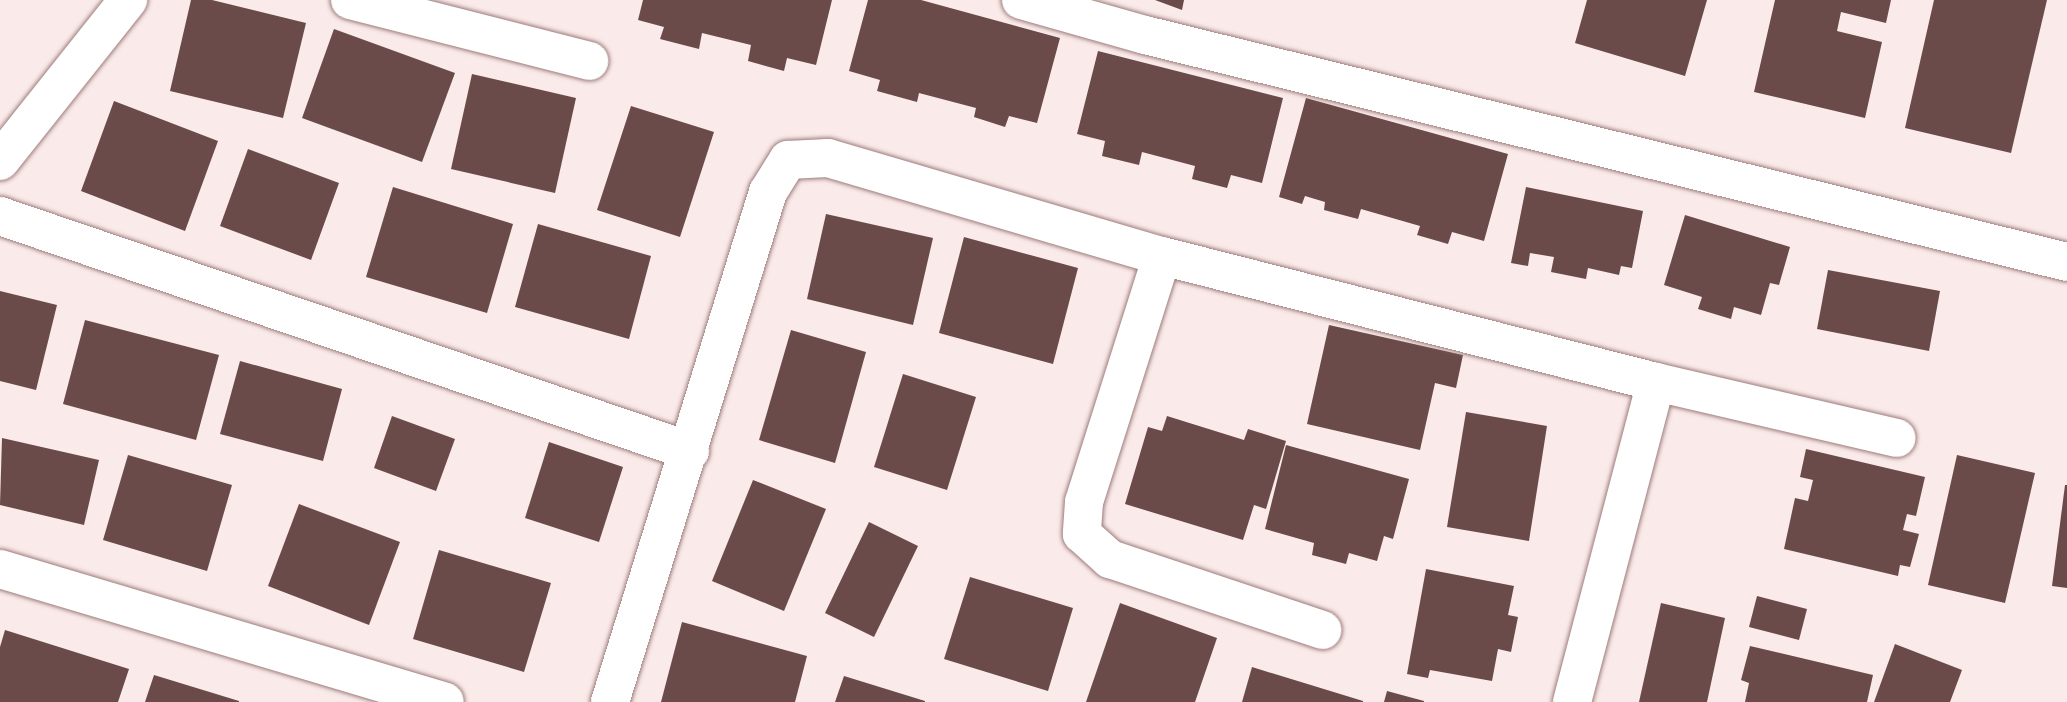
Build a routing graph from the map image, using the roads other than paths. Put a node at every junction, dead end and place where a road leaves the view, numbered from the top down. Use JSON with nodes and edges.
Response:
{"nodes":[{"id":1,"x":128,"y":0,"type":"edge"},
{"id":2,"x":350,"y":0,"type":"edge"},
{"id":3,"x":1021,"y":0,"type":"edge"},
{"id":4,"x":589,"y":61,"type":"dead end"},
{"id":5,"x":0,"y":161,"type":"edge"},
{"id":6,"x":0,"y":216,"type":"edge"},
{"id":7,"x":1162,"y":256,"type":"junction"},
{"id":8,"x":2067,"y":262,"type":"edge"},
{"id":9,"x":1656,"y":382,"type":"junction"},
{"id":10,"x":1897,"y":438,"type":"dead end"},
{"id":11,"x":691,"y":451,"type":"junction"},
{"id":12,"x":0,"y":569,"type":"edge"},
{"id":13,"x":1322,"y":630,"type":"dead end"},
{"id":14,"x":445,"y":702,"type":"edge"},
{"id":15,"x":610,"y":702,"type":"edge"},
{"id":16,"x":1572,"y":702,"type":"edge"}],
"edges":[{"from":1,"to":5,"type":"street"},
{"from":2,"to":4,"type":"street"},
{"from":3,"to":8,"type":"street"},
{"from":6,"to":11,"type":"street"},
{"from":7,"to":9,"type":"street"},
{"from":7,"to":11,"type":"street"},
{"from":7,"to":13,"type":"street"},
{"from":9,"to":10,"type":"street"},
{"from":9,"to":16,"type":"street"},
{"from":11,"to":15,"type":"street"},
{"from":12,"to":14,"type":"street"}]}
